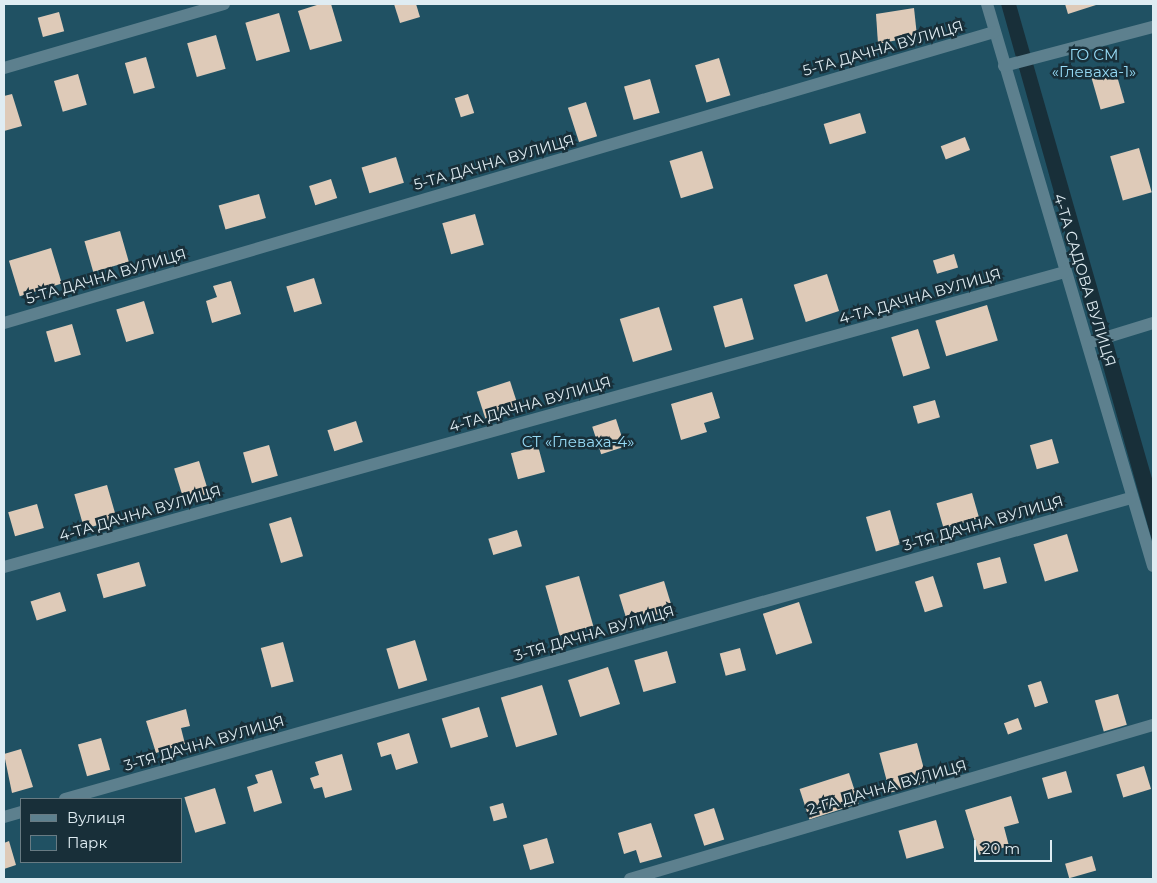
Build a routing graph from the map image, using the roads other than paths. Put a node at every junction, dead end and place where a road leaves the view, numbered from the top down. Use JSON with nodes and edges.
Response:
{"nodes":[{"id":1,"x":224,"y":4,"type":"edge"},
{"id":2,"x":987,"y":4,"type":"edge"},
{"id":3,"x":1153,"y":27,"type":"edge"},
{"id":4,"x":994,"y":32,"type":"junction"},
{"id":5,"x":1004,"y":66,"type":"junction"},
{"id":6,"x":4,"y":68,"type":"edge"},
{"id":7,"x":1065,"y":272,"type":"junction"},
{"id":8,"x":4,"y":323,"type":"edge"},
{"id":9,"x":1153,"y":323,"type":"edge"},
{"id":10,"x":1088,"y":343,"type":"junction"},
{"id":11,"x":1131,"y":498,"type":"junction"},
{"id":12,"x":1153,"y":564,"type":"edge"},
{"id":13,"x":4,"y":567,"type":"edge"},
{"id":14,"x":1153,"y":725,"type":"edge"},
{"id":15,"x":70,"y":798,"type":"edge"},
{"id":16,"x":20,"y":812,"type":"edge"},
{"id":17,"x":4,"y":817,"type":"edge"},
{"id":18,"x":630,"y":879,"type":"edge"}],
"edges":[{"from":1,"to":6,"type":"street"},
{"from":2,"to":4,"type":"street","name":"4-ТА САДОВА ВУЛИЦЯ"},
{"from":3,"to":5,"type":"street"},
{"from":4,"to":5,"type":"street","name":"4-ТА САДОВА ВУЛИЦЯ"},
{"from":4,"to":8,"type":"street","name":"5-ТА ДАЧНА ВУЛИЦЯ"},
{"from":5,"to":7,"type":"street","name":"4-ТА САДОВА ВУЛИЦЯ"},
{"from":7,"to":10,"type":"street","name":"4-ТА САДОВА ВУЛИЦЯ"},
{"from":7,"to":13,"type":"street","name":"4-ТА ДАЧНА ВУЛИЦЯ"},
{"from":9,"to":10,"type":"street"},
{"from":10,"to":11,"type":"street","name":"4-ТА САДОВА ВУЛИЦЯ"},
{"from":11,"to":12,"type":"street","name":"4-ТА САДОВА ВУЛИЦЯ"},
{"from":11,"to":15,"type":"street","name":"3-ТЯ ДАЧНА ВУЛИЦЯ"},
{"from":14,"to":18,"type":"street","name":"2-ГА ДАЧНА ВУЛИЦЯ"},
{"from":16,"to":17,"type":"street"}]}
